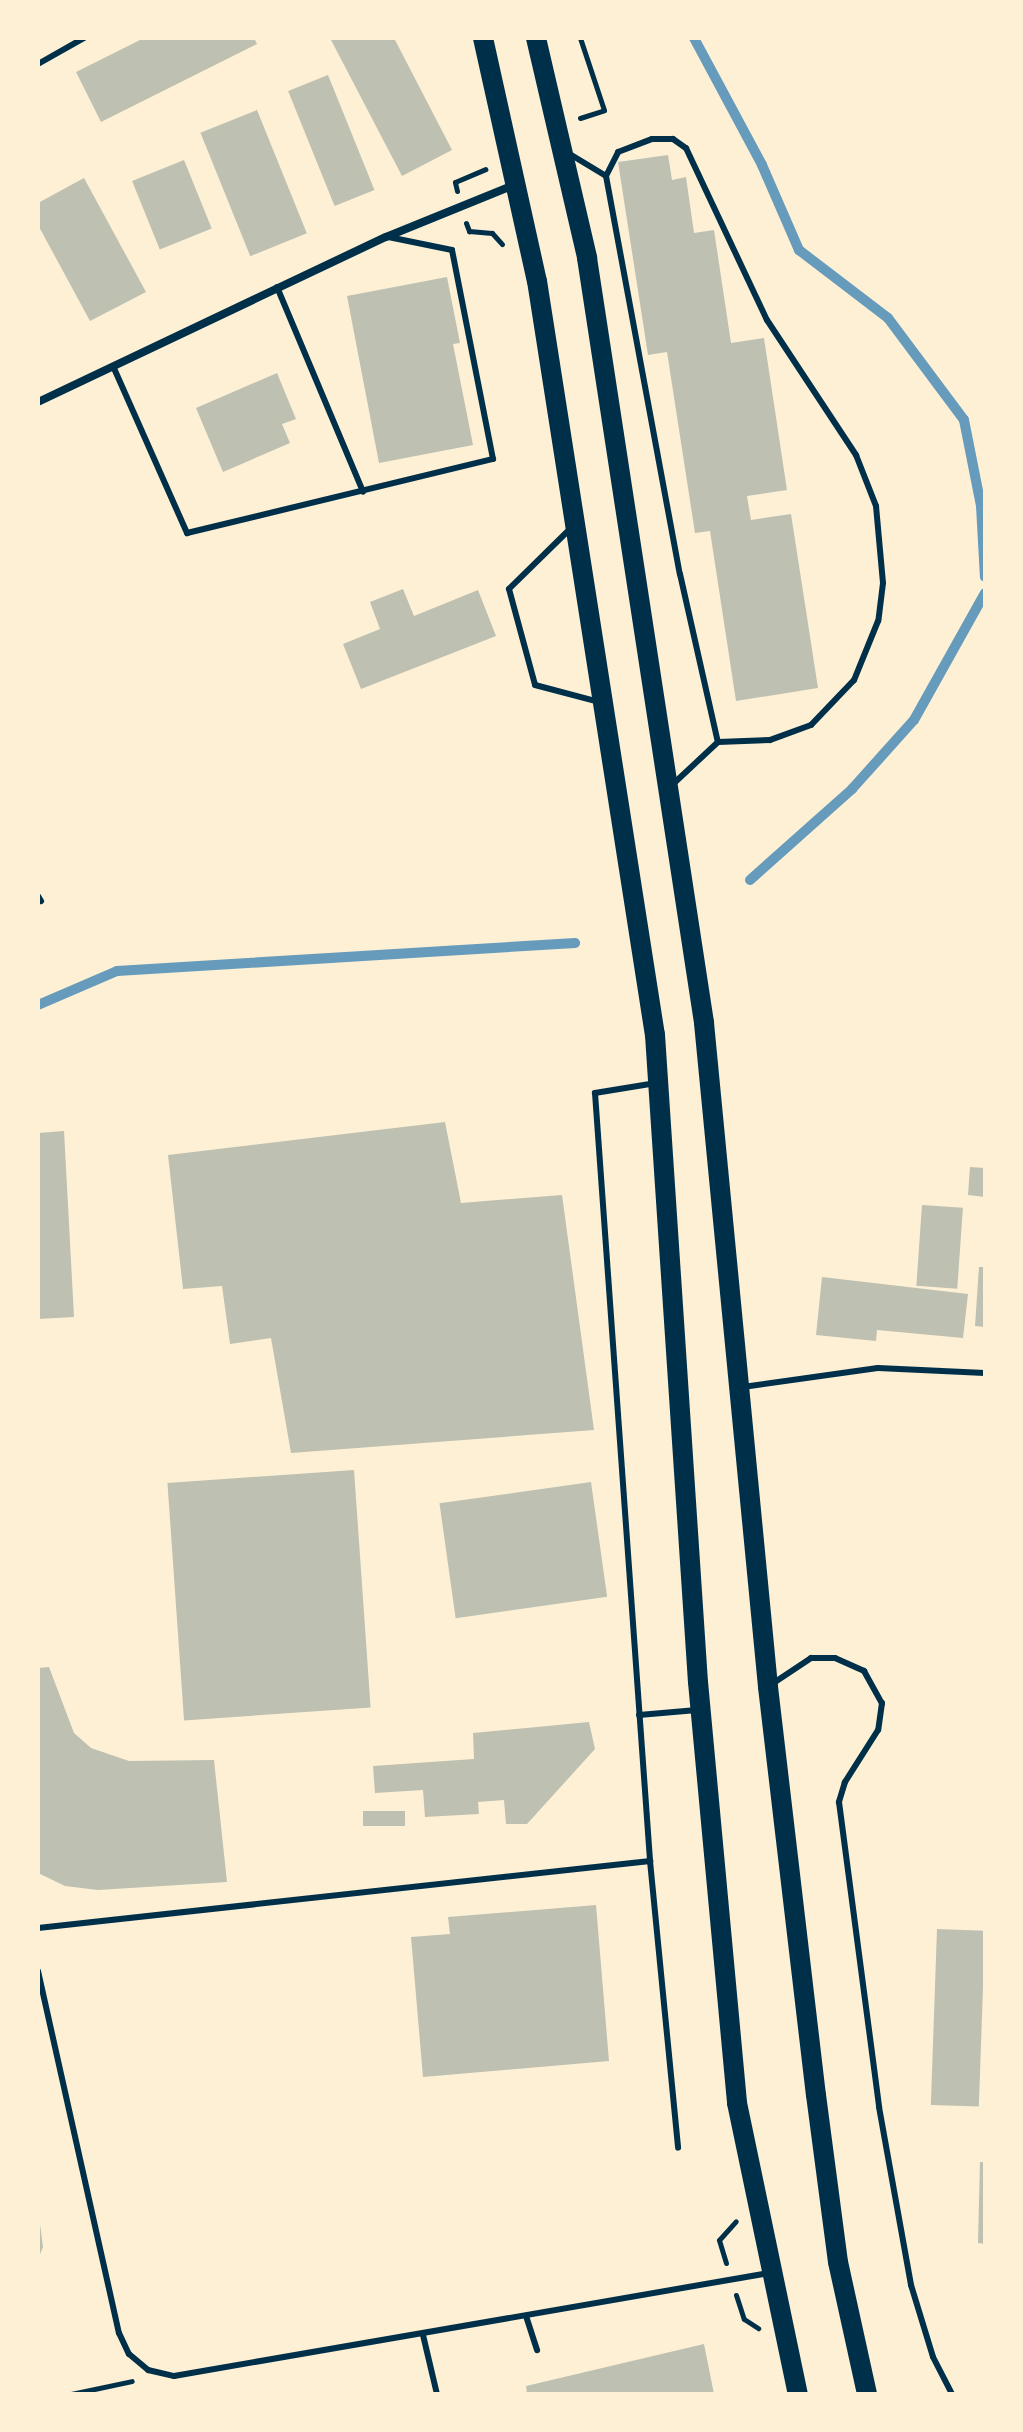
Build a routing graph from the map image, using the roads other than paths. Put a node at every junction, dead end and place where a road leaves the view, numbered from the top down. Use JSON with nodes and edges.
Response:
{"nodes":[{"id":1,"x":84,"y":38,"type":"edge"},
{"id":2,"x":483,"y":38,"type":"edge"},
{"id":3,"x":536,"y":38,"type":"edge"},
{"id":4,"x":38,"y":64,"type":"edge"},
{"id":5,"x":562,"y":149,"type":"junction"},
{"id":6,"x":606,"y":176,"type":"junction"},
{"id":7,"x":514,"y":185,"type":"junction"},
{"id":8,"x":386,"y":237,"type":"junction"},
{"id":9,"x":277,"y":287,"type":"junction"},
{"id":10,"x":113,"y":366,"type":"junction"},
{"id":11,"x":39,"y":399,"type":"edge"},
{"id":12,"x":363,"y":492,"type":"junction"},
{"id":13,"x":576,"y":521,"type":"junction"},
{"id":14,"x":606,"y":704,"type":"junction"},
{"id":15,"x":718,"y":742,"type":"junction"},
{"id":16,"x":668,"y":789,"type":"junction"},
{"id":17,"x":658,"y":1082,"type":"junction"},
{"id":18,"x":985,"y":1373,"type":"edge"},
{"id":19,"x":739,"y":1388,"type":"junction"},
{"id":20,"x":768,"y":1687,"type":"junction"},
{"id":21,"x":701,"y":1710,"type":"junction"},
{"id":22,"x":639,"y":1715,"type":"junction"},
{"id":23,"x":650,"y":1861,"type":"junction"},
{"id":24,"x":38,"y":1928,"type":"edge"},
{"id":25,"x":38,"y":1971,"type":"edge"},
{"id":26,"x":678,"y":2148,"type":"dead end"},
{"id":27,"x":769,"y":2273,"type":"junction"},
{"id":28,"x":526,"y":2316,"type":"junction"},
{"id":29,"x":423,"y":2335,"type":"junction"},
{"id":30,"x":537,"y":2350,"type":"dead end"},
{"id":31,"x":437,"y":2394,"type":"edge"},
{"id":32,"x":798,"y":2394,"type":"edge"},
{"id":33,"x":867,"y":2394,"type":"edge"},
{"id":34,"x":952,"y":2394,"type":"edge"}],
"edges":[{"from":1,"to":4,"type":"lane"},
{"from":2,"to":7,"type":"main road"},
{"from":3,"to":5,"type":"main road"},
{"from":5,"to":6,"type":"lane"},
{"from":5,"to":16,"type":"main road"},
{"from":6,"to":15,"type":"lane"},
{"from":6,"to":15,"type":"lane"},
{"from":7,"to":8,"type":"street"},
{"from":7,"to":13,"type":"main road"},
{"from":8,"to":9,"type":"street"},
{"from":8,"to":12,"type":"lane"},
{"from":9,"to":10,"type":"street"},
{"from":9,"to":12,"type":"lane"},
{"from":10,"to":11,"type":"street"},
{"from":10,"to":12,"type":"lane"},
{"from":13,"to":14,"type":"main road"},
{"from":13,"to":14,"type":"lane"},
{"from":14,"to":17,"type":"main road"},
{"from":15,"to":16,"type":"lane"},
{"from":16,"to":19,"type":"main road"},
{"from":17,"to":21,"type":"main road"},
{"from":17,"to":22,"type":"lane"},
{"from":18,"to":19,"type":"lane"},
{"from":19,"to":20,"type":"main road"},
{"from":20,"to":33,"type":"main road"},
{"from":20,"to":34,"type":"lane"},
{"from":21,"to":22,"type":"lane"},
{"from":21,"to":27,"type":"main road"},
{"from":22,"to":23,"type":"lane"},
{"from":23,"to":24,"type":"lane"},
{"from":23,"to":26,"type":"lane"},
{"from":25,"to":29,"type":"lane"},
{"from":27,"to":28,"type":"lane"},
{"from":27,"to":32,"type":"main road"},
{"from":28,"to":29,"type":"lane"},
{"from":28,"to":30,"type":"lane"},
{"from":29,"to":31,"type":"lane"}]}
